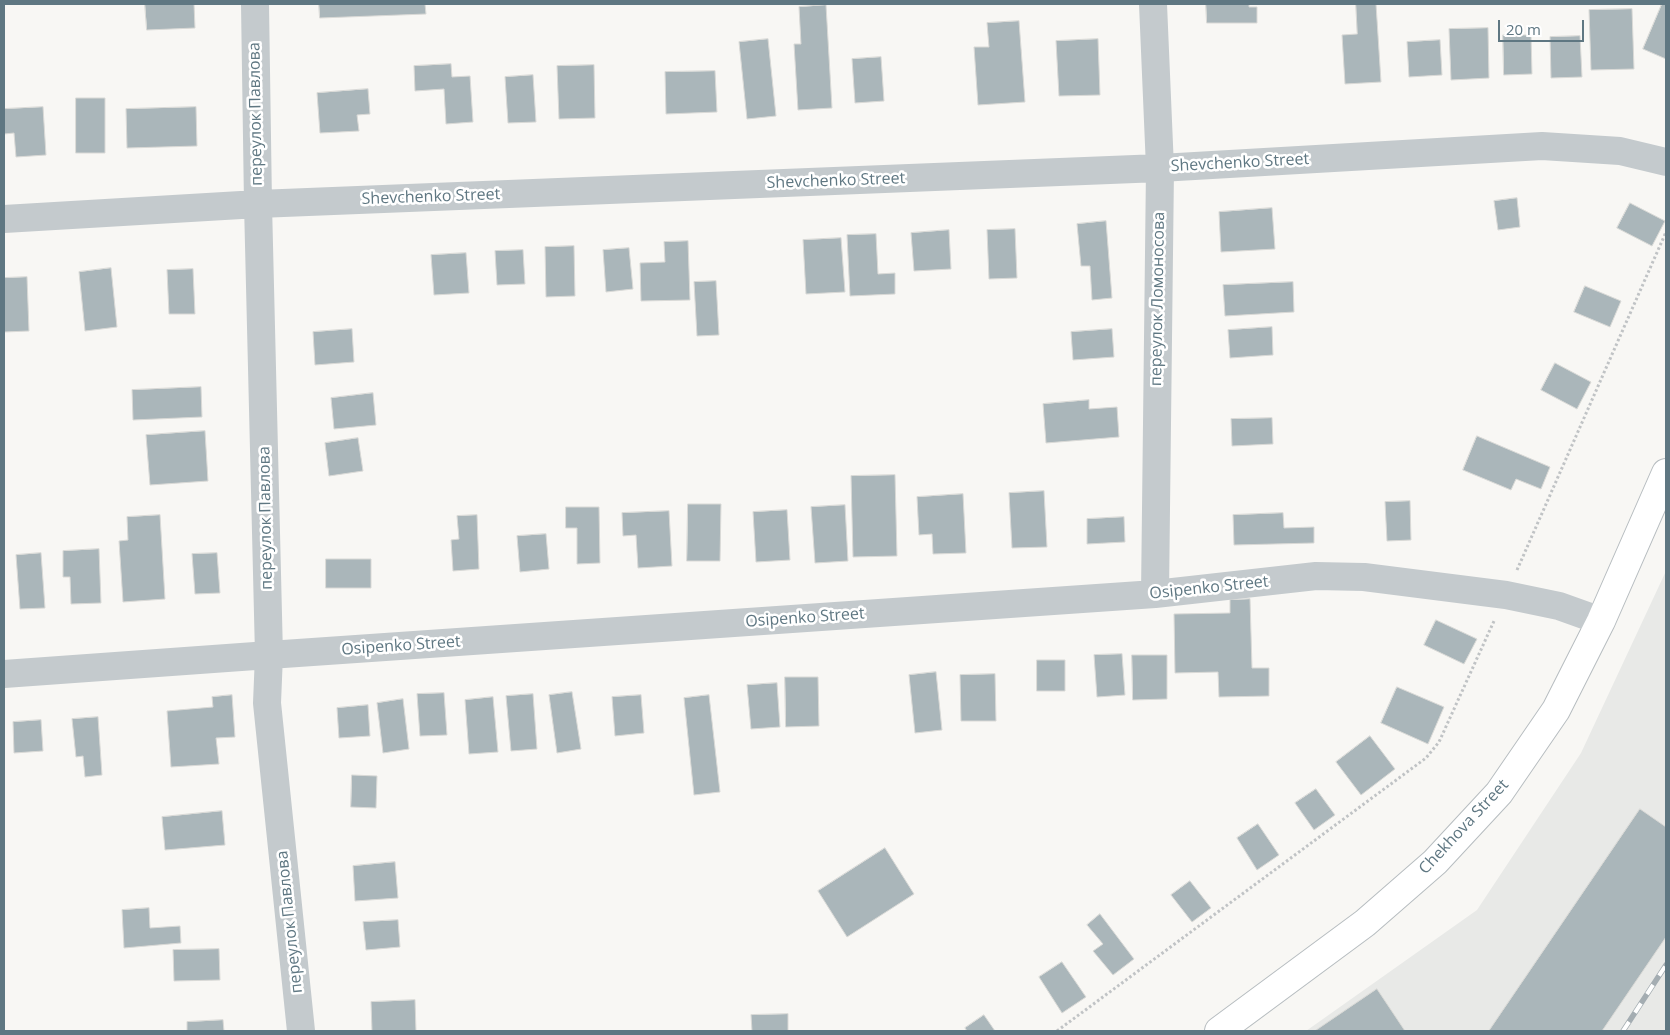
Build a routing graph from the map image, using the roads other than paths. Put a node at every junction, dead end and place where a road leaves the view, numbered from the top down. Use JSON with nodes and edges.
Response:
{"nodes":[{"id":1,"x":255,"y":4,"type":"edge"},
{"id":2,"x":1153,"y":4,"type":"edge"},
{"id":3,"x":1666,"y":162,"type":"edge"},
{"id":4,"x":1160,"y":168,"type":"junction"},
{"id":5,"x":258,"y":204,"type":"junction"},
{"id":6,"x":4,"y":219,"type":"edge"},
{"id":7,"x":1666,"y":473,"type":"edge"},
{"id":8,"x":1155,"y":594,"type":"junction"},
{"id":9,"x":1601,"y":621,"type":"junction"},
{"id":10,"x":269,"y":655,"type":"junction"},
{"id":11,"x":4,"y":674,"type":"edge"},
{"id":12,"x":301,"y":1031,"type":"edge"},
{"id":13,"x":1219,"y":1031,"type":"edge"}],
"edges":[{"from":1,"to":5,"type":"street","name":"переулок Павлова"},
{"from":2,"to":4,"type":"street","name":"переулок Ломоносова"},
{"from":3,"to":4,"type":"street","name":"Shevchenko Street"},
{"from":4,"to":5,"type":"street","name":"Shevchenko Street"},
{"from":4,"to":8,"type":"street","name":"переулок Ломоносова"},
{"from":5,"to":6,"type":"street","name":"Shevchenko Street"},
{"from":5,"to":10,"type":"street","name":"переулок Павлова"},
{"from":7,"to":9,"type":"main road","name":"Chekhova Street"},
{"from":8,"to":9,"type":"street","name":"Osipenko Street"},
{"from":8,"to":10,"type":"street","name":"Osipenko Street"},
{"from":9,"to":13,"type":"main road","name":"Chekhova Street"},
{"from":10,"to":11,"type":"street","name":"Osipenko Street"},
{"from":10,"to":12,"type":"street","name":"переулок Павлова"}]}
